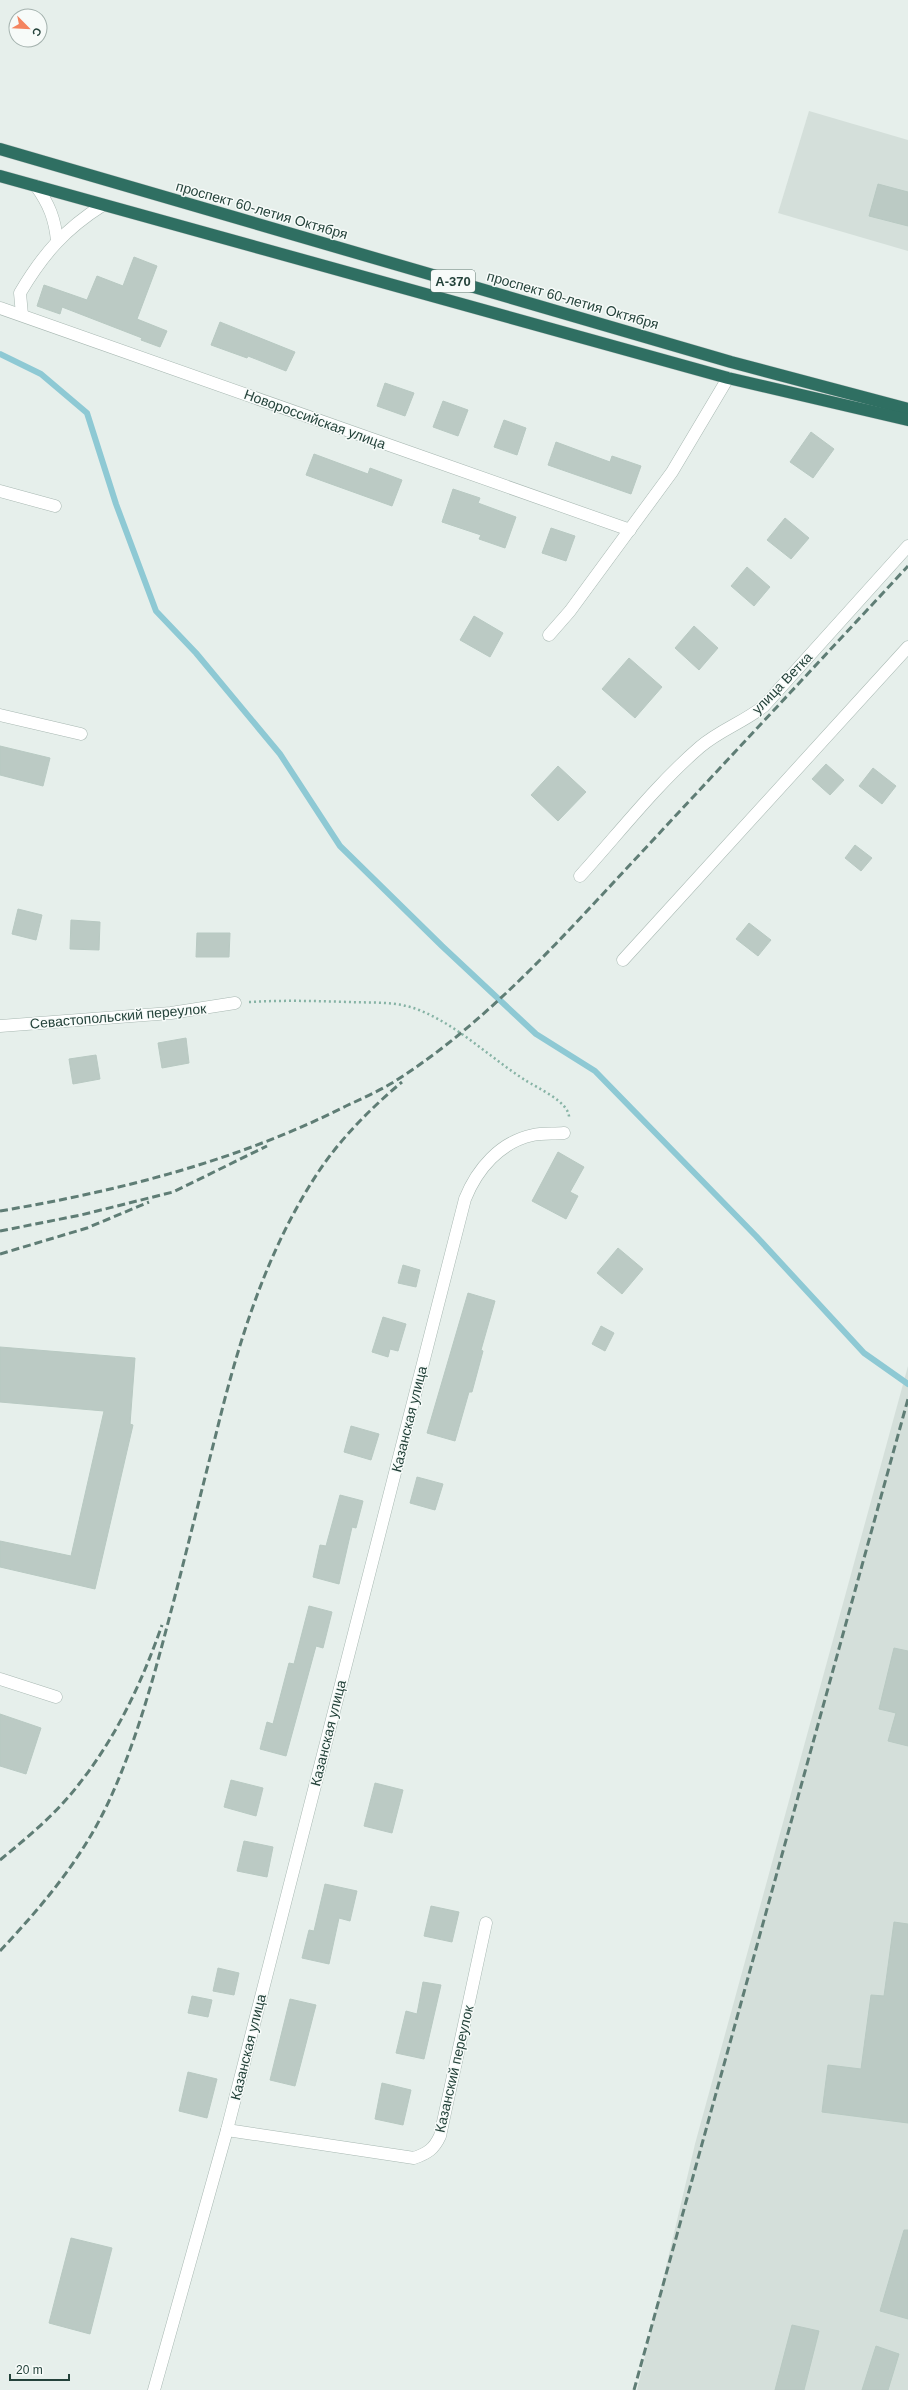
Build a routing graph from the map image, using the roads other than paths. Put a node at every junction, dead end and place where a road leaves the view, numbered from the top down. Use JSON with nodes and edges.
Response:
{"nodes":[{"id":1,"x":0,"y":150,"type":"edge"},
{"id":2,"x":0,"y":176,"type":"edge"},
{"id":3,"x":36,"y":186,"type":"junction"},
{"id":4,"x":103,"y":205,"type":"junction"},
{"id":5,"x":57,"y":241,"type":"junction"},
{"id":6,"x":0,"y":308,"type":"edge"},
{"id":7,"x":22,"y":315,"type":"junction"},
{"id":8,"x":728,"y":378,"type":"junction"},
{"id":9,"x":908,"y":409,"type":"edge"},
{"id":10,"x":908,"y":420,"type":"edge"},
{"id":11,"x":0,"y":491,"type":"edge"},
{"id":12,"x":55,"y":506,"type":"dead end"},
{"id":13,"x":630,"y":530,"type":"junction"},
{"id":14,"x":908,"y":546,"type":"edge"},
{"id":15,"x":549,"y":635,"type":"dead end"},
{"id":16,"x":908,"y":647,"type":"edge"},
{"id":17,"x":0,"y":715,"type":"edge"},
{"id":18,"x":80,"y":734,"type":"dead end"},
{"id":19,"x":580,"y":876,"type":"dead end"},
{"id":20,"x":623,"y":960,"type":"dead end"},
{"id":21,"x":235,"y":1003,"type":"road end"},
{"id":22,"x":0,"y":1026,"type":"edge"},
{"id":23,"x":564,"y":1133,"type":"road end"},
{"id":24,"x":0,"y":1679,"type":"edge"},
{"id":25,"x":56,"y":1697,"type":"dead end"},
{"id":26,"x":486,"y":1923,"type":"dead end"},
{"id":27,"x":227,"y":2130,"type":"junction"},
{"id":28,"x":154,"y":2390,"type":"edge"}],
"edges":[{"from":1,"to":9,"type":"highway","name":"проспект 60-летия Октября","number":"А-370"},
{"from":2,"to":3,"type":"highway","number":"А-370"},
{"from":3,"to":4,"type":"highway","number":"А-370"},
{"from":3,"to":5,"type":"street"},
{"from":4,"to":5,"type":"street"},
{"from":4,"to":8,"type":"highway","number":"А-370"},
{"from":5,"to":7,"type":"street"},
{"from":6,"to":7,"type":"street","name":"Новороссийская улица"},
{"from":7,"to":13,"type":"street","name":"Новороссийская улица"},
{"from":8,"to":10,"type":"highway","number":"А-370"},
{"from":8,"to":13,"type":"street"},
{"from":11,"to":12,"type":"street"},
{"from":13,"to":15,"type":"street"},
{"from":14,"to":19,"type":"street","name":"улица Ветка"},
{"from":16,"to":20,"type":"street"},
{"from":17,"to":18,"type":"street"},
{"from":21,"to":22,"type":"street","name":"Севастопольский переулок"},
{"from":23,"to":27,"type":"street","name":"Казанская улица"},
{"from":24,"to":25,"type":"street"},
{"from":26,"to":27,"type":"street","name":"Казанский переулок"},
{"from":27,"to":28,"type":"street","name":"Казанская улица"}]}
